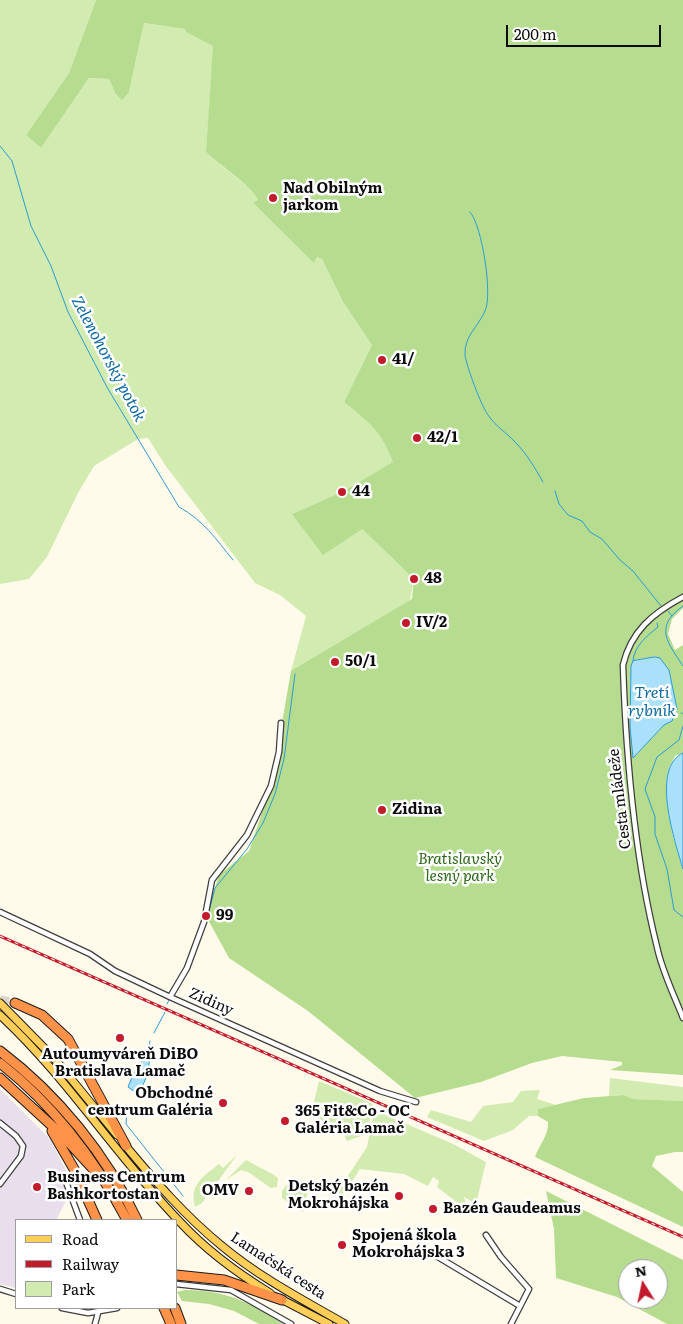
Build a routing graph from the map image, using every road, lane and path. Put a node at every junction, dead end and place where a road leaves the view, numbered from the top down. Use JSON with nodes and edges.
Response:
{"nodes":[{"id":1,"x":683,"y":597,"type":"edge"},
{"id":2,"x":281,"y":723,"type":"dead end"},
{"id":3,"x":0,"y":912,"type":"edge"},
{"id":4,"x":170,"y":997,"type":"junction"},
{"id":5,"x":0,"y":1003,"type":"edge"},
{"id":6,"x":15,"y":1003,"type":"tunnel mouth"},
{"id":7,"x":0,"y":1015,"type":"edge"},
{"id":8,"x":683,"y":1018,"type":"edge"},
{"id":9,"x":0,"y":1050,"type":"edge"},
{"id":10,"x":0,"y":1063,"type":"edge"},
{"id":11,"x":0,"y":1078,"type":"edge"},
{"id":12,"x":416,"y":1102,"type":"dead end"},
{"id":13,"x":36,"y":1111,"type":"junction"},
{"id":14,"x":0,"y":1123,"type":"edge"},
{"id":15,"x":126,"y":1146,"type":"junction"},
{"id":16,"x":103,"y":1177,"type":"junction"},
{"id":17,"x":66,"y":1182,"type":"dead end"},
{"id":18,"x":0,"y":1184,"type":"edge"},
{"id":19,"x":80,"y":1219,"type":"edge"},
{"id":20,"x":97,"y":1219,"type":"edge"},
{"id":21,"x":126,"y":1219,"type":"edge"},
{"id":22,"x":136,"y":1219,"type":"edge"},
{"id":23,"x":177,"y":1219,"type":"edge"},
{"id":24,"x":178,"y":1221,"type":"edge"},
{"id":25,"x":486,"y":1235,"type":"dead end"},
{"id":26,"x":433,"y":1254,"type":"dead end"},
{"id":27,"x":178,"y":1275,"type":"edge"},
{"id":28,"x":178,"y":1284,"type":"edge"},
{"id":29,"x":0,"y":1289,"type":"edge"},
{"id":30,"x":15,"y":1294,"type":"edge"},
{"id":31,"x":282,"y":1300,"type":"junction"},
{"id":32,"x":520,"y":1306,"type":"junction"},
{"id":33,"x":66,"y":1309,"type":"edge"},
{"id":34,"x":113,"y":1309,"type":"edge"},
{"id":35,"x":164,"y":1309,"type":"edge"},
{"id":36,"x":175,"y":1309,"type":"edge"},
{"id":37,"x":98,"y":1313,"type":"junction"},
{"id":38,"x":95,"y":1324,"type":"edge"},
{"id":39,"x":171,"y":1324,"type":"edge"},
{"id":40,"x":181,"y":1324,"type":"edge"},
{"id":41,"x":291,"y":1324,"type":"edge"},
{"id":42,"x":329,"y":1324,"type":"edge"},
{"id":43,"x":345,"y":1324,"type":"edge"},
{"id":44,"x":511,"y":1324,"type":"edge"}],
"edges":[{"from":1,"to":8,"type":"street","name":"Cesta mládeže"},
{"from":2,"to":4,"type":"street"},
{"from":3,"to":4,"type":"street","name":"Zidiny"},
{"from":4,"to":12,"type":"street","name":"Zidiny"},
{"from":5,"to":15,"type":"main road","name":"Lamačská cesta"},
{"from":6,"to":15,"type":"highway"},
{"from":7,"to":23,"type":"main road","name":"Lamačská cesta"},
{"from":9,"to":22,"type":"highway"},
{"from":10,"to":16,"type":"highway"},
{"from":11,"to":13,"type":"highway"},
{"from":13,"to":16,"type":"highway"},
{"from":13,"to":20,"type":"highway"},
{"from":14,"to":18,"type":"street"},
{"from":15,"to":43,"type":"main road","name":"Lamačská cesta"},
{"from":16,"to":21,"type":"highway"},
{"from":17,"to":19,"type":"street"},
{"from":24,"to":31,"type":"main road","name":"Lamačská cesta"},
{"from":25,"to":32,"type":"street"},
{"from":26,"to":32,"type":"street"},
{"from":27,"to":31,"type":"highway"},
{"from":28,"to":41,"type":"street"},
{"from":29,"to":30,"type":"street"},
{"from":31,"to":42,"type":"main road","name":"Lamačská cesta"},
{"from":32,"to":44,"type":"street"},
{"from":33,"to":37,"type":"street"},
{"from":34,"to":37,"type":"street"},
{"from":35,"to":39,"type":"highway"},
{"from":36,"to":40,"type":"highway"},
{"from":37,"to":38,"type":"street"}]}
